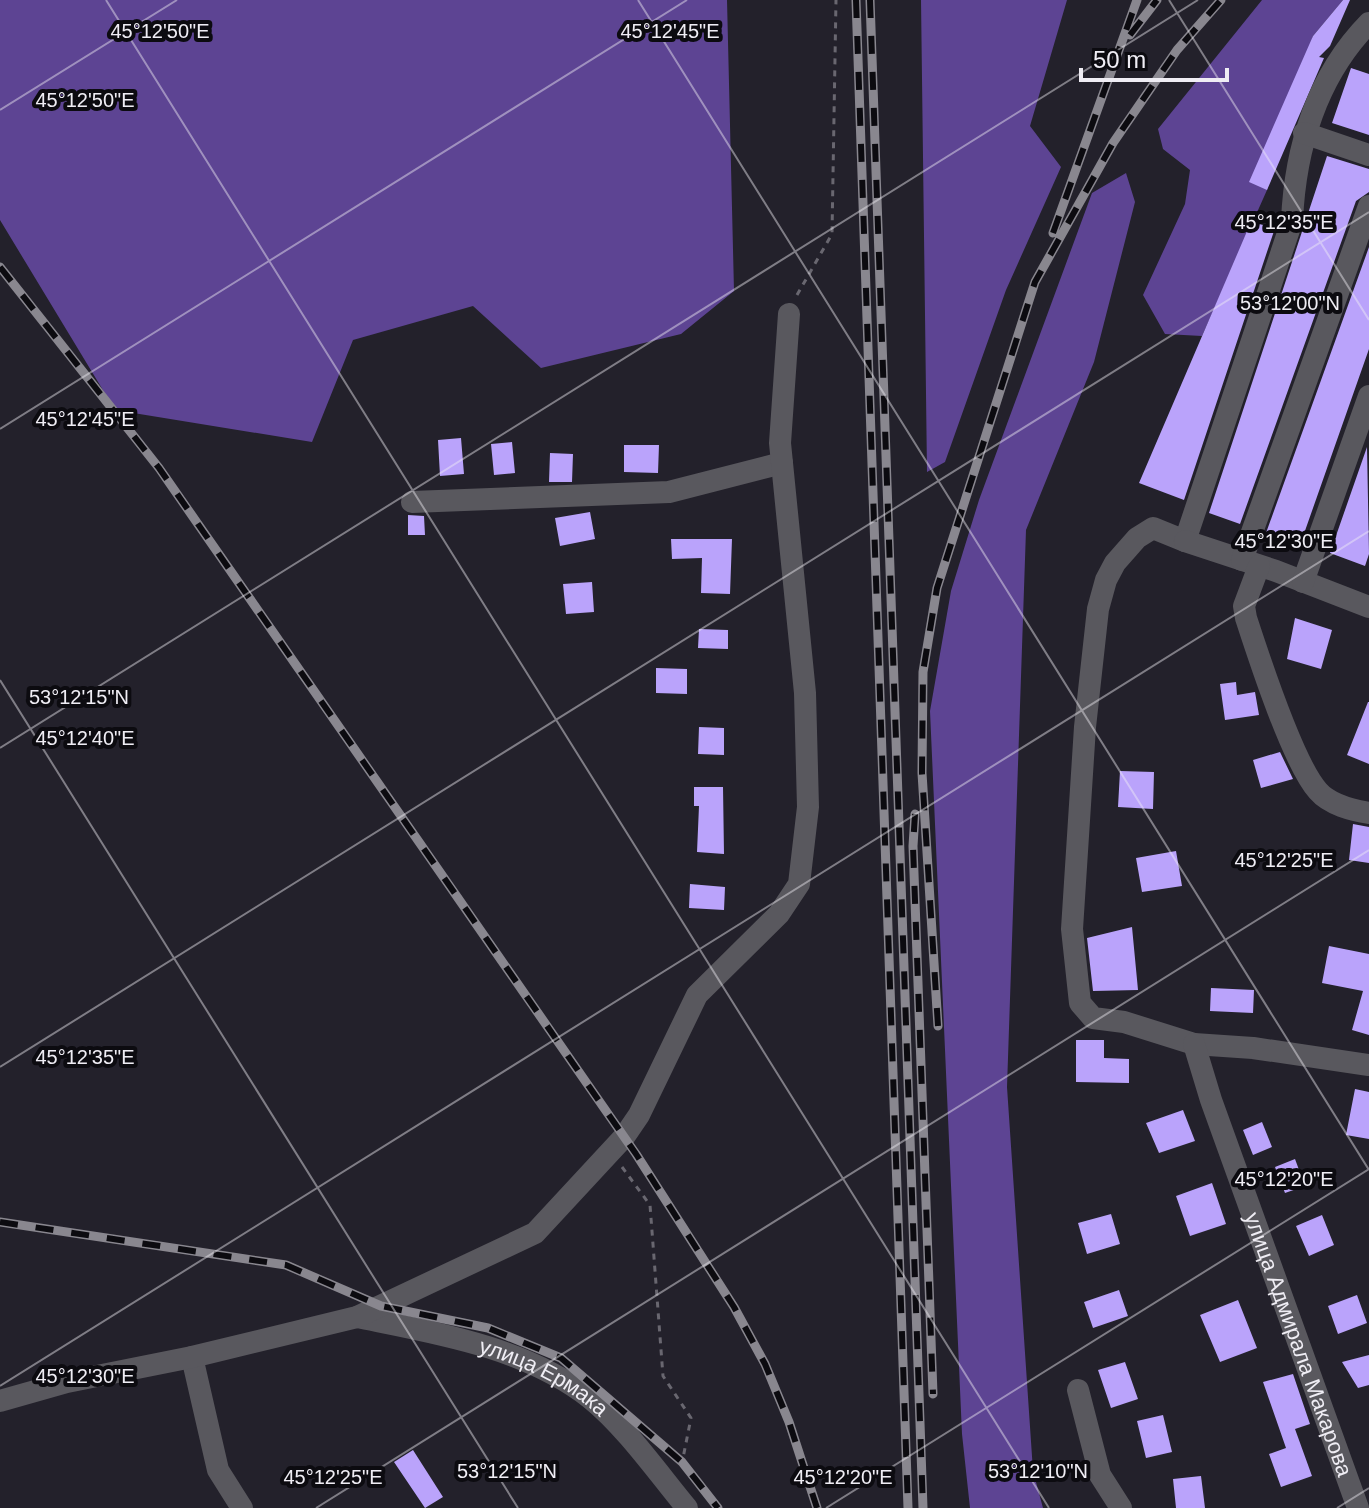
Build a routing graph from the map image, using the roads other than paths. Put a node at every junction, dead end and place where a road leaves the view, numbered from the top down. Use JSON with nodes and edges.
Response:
{"nodes":[{"id":1,"x":1369,"y":23,"type":"edge"},
{"id":2,"x":1358,"y":51,"type":"edge"},
{"id":3,"x":1304,"y":133,"type":"junction"},
{"id":4,"x":1369,"y":155,"type":"edge"},
{"id":5,"x":1369,"y":206,"type":"edge"},
{"id":6,"x":789,"y":314,"type":"road end"},
{"id":7,"x":1369,"y":396,"type":"edge"},
{"id":8,"x":782,"y":463,"type":"junction"},
{"id":9,"x":412,"y":502,"type":"dead end"},
{"id":10,"x":1185,"y":541,"type":"junction"},
{"id":11,"x":1251,"y":563,"type":"junction"},
{"id":12,"x":1303,"y":582,"type":"junction"},
{"id":13,"x":1368,"y":603,"type":"edge"},
{"id":14,"x":1369,"y":813,"type":"edge"},
{"id":15,"x":1194,"y":1044,"type":"junction"},
{"id":16,"x":1369,"y":1065,"type":"edge"},
{"id":17,"x":357,"y":1317,"type":"junction"},
{"id":18,"x":192,"y":1357,"type":"junction"},
{"id":19,"x":1078,"y":1390,"type":"dead end"},
{"id":20,"x":0,"y":1401,"type":"edge"},
{"id":21,"x":682,"y":1502,"type":"edge"},
{"id":22,"x":242,"y":1508,"type":"edge"},
{"id":23,"x":1121,"y":1508,"type":"edge"},
{"id":24,"x":1358,"y":1508,"type":"edge"}],
"edges":[{"from":1,"to":2,"type":"street"},
{"from":2,"to":3,"type":"street"},
{"from":3,"to":4,"type":"street"},
{"from":3,"to":10,"type":"street"},
{"from":5,"to":11,"type":"street"},
{"from":6,"to":8,"type":"street"},
{"from":7,"to":12,"type":"street"},
{"from":8,"to":9,"type":"street"},
{"from":8,"to":17,"type":"street"},
{"from":10,"to":11,"type":"street"},
{"from":10,"to":15,"type":"street"},
{"from":11,"to":12,"type":"street"},
{"from":11,"to":14,"type":"street"},
{"from":12,"to":13,"type":"street"},
{"from":15,"to":16,"type":"street"},
{"from":15,"to":24,"type":"street","name":"улица Адмирала Макарова"},
{"from":17,"to":18,"type":"street"},
{"from":17,"to":21,"type":"street","name":"улица Ермака"},
{"from":18,"to":20,"type":"street"},
{"from":18,"to":22,"type":"street"},
{"from":19,"to":23,"type":"street"}]}
